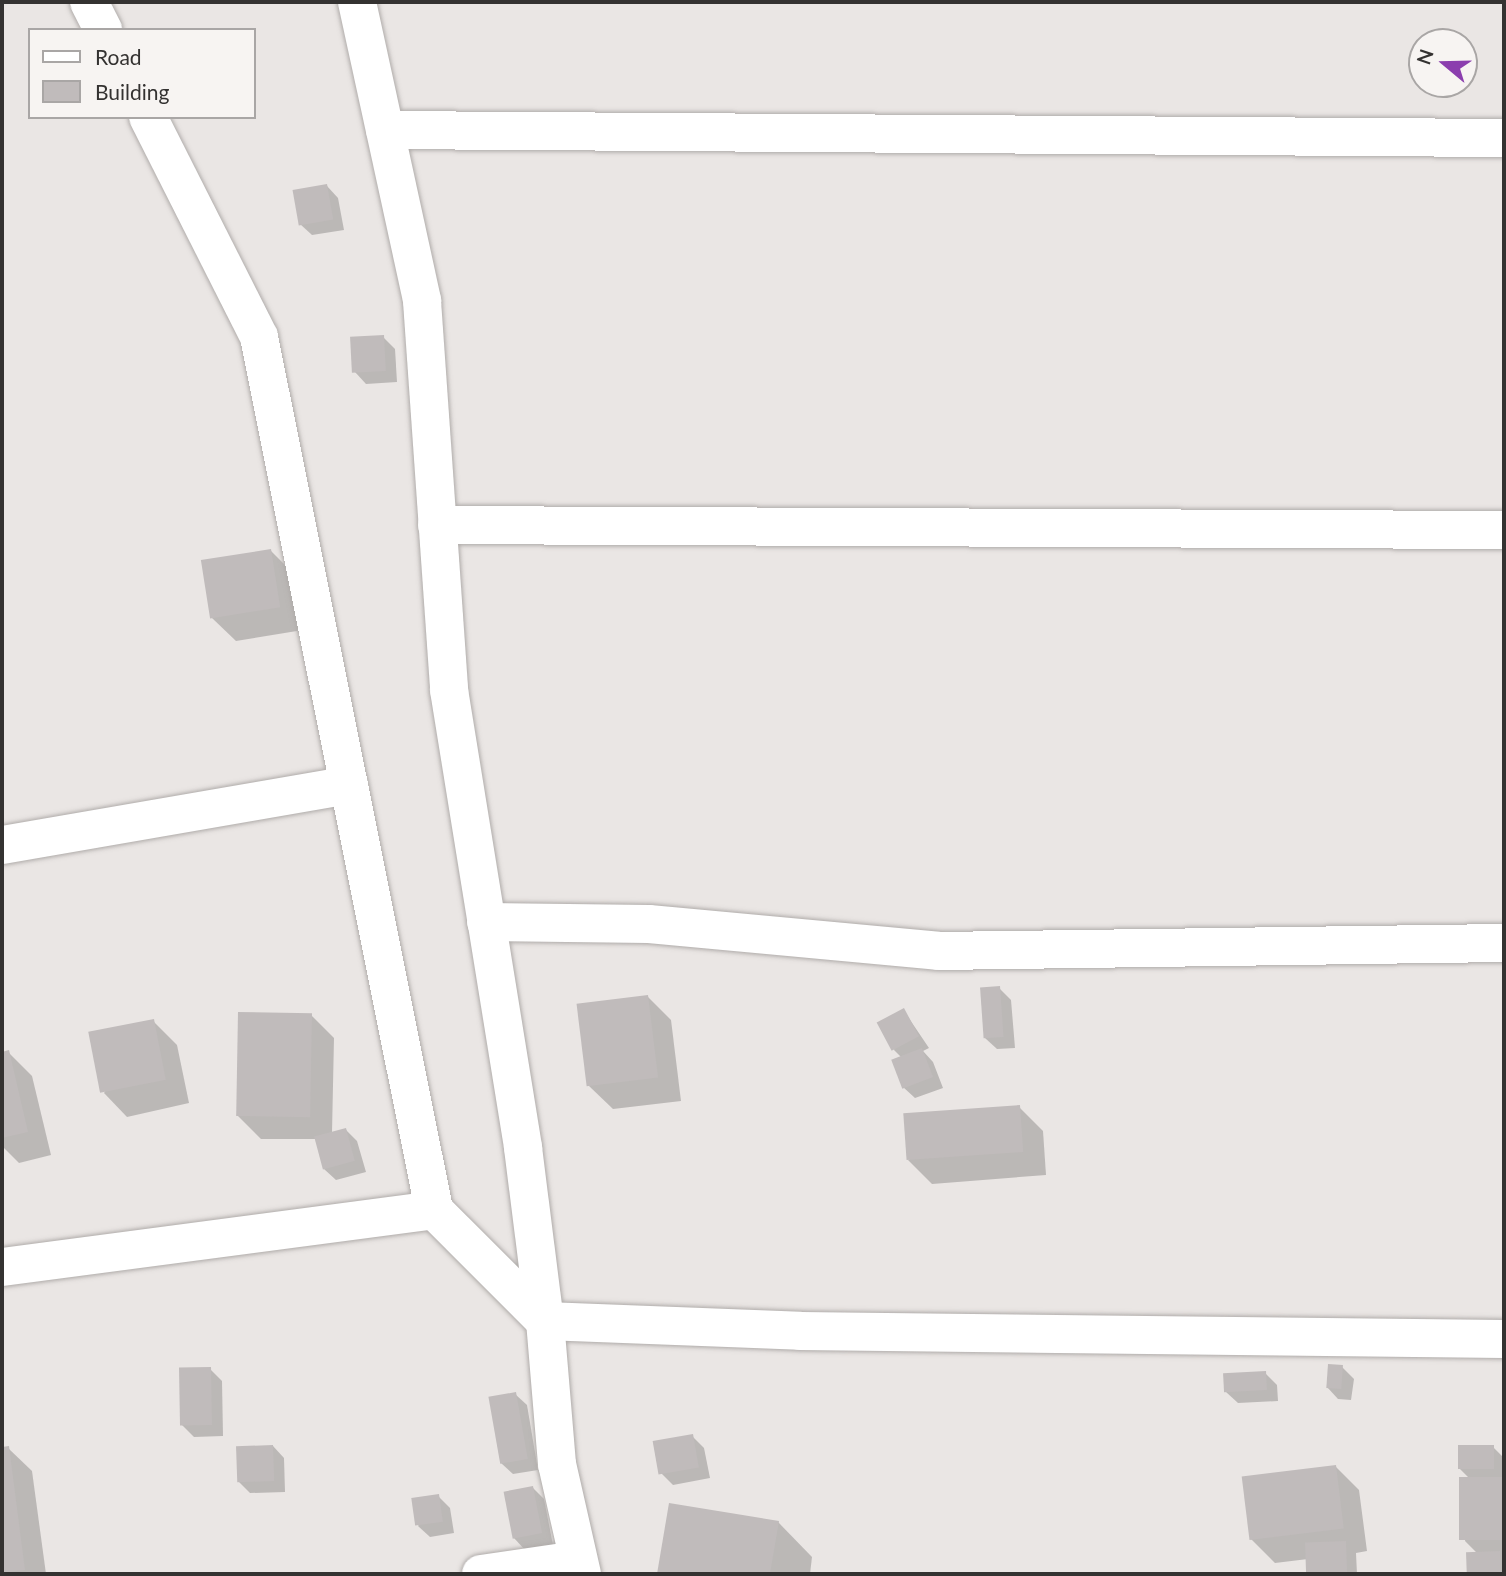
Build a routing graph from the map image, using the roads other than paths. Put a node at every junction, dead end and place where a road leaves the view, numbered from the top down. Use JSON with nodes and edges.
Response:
{"nodes":[{"id":1,"x":89,"y":2,"type":"edge"},
{"id":2,"x":357,"y":2,"type":"edge"},
{"id":3,"x":102,"y":28,"type":"edge"},
{"id":4,"x":149,"y":119,"type":"edge"},
{"id":5,"x":385,"y":130,"type":"junction"},
{"id":6,"x":1504,"y":138,"type":"edge"},
{"id":7,"x":437,"y":525,"type":"junction"},
{"id":8,"x":1504,"y":530,"type":"edge"},
{"id":9,"x":349,"y":785,"type":"junction"},
{"id":10,"x":2,"y":845,"type":"edge"},
{"id":11,"x":486,"y":922,"type":"junction"},
{"id":12,"x":1504,"y":943,"type":"edge"},
{"id":13,"x":434,"y":1210,"type":"junction"},
{"id":14,"x":2,"y":1266,"type":"edge"},
{"id":15,"x":545,"y":1321,"type":"junction"},
{"id":16,"x":1504,"y":1339,"type":"edge"},
{"id":17,"x":580,"y":1567,"type":"edge"},
{"id":18,"x":481,"y":1574,"type":"edge"}],
"edges":[{"from":1,"to":3,"type":"street"},
{"from":2,"to":5,"type":"street"},
{"from":4,"to":9,"type":"street"},
{"from":5,"to":6,"type":"street"},
{"from":5,"to":7,"type":"street"},
{"from":7,"to":8,"type":"street"},
{"from":7,"to":11,"type":"street"},
{"from":9,"to":10,"type":"street"},
{"from":9,"to":13,"type":"street"},
{"from":11,"to":12,"type":"street"},
{"from":11,"to":15,"type":"street"},
{"from":13,"to":14,"type":"street"},
{"from":13,"to":15,"type":"street"},
{"from":15,"to":16,"type":"street"},
{"from":15,"to":17,"type":"street"},
{"from":17,"to":18,"type":"street"}]}
